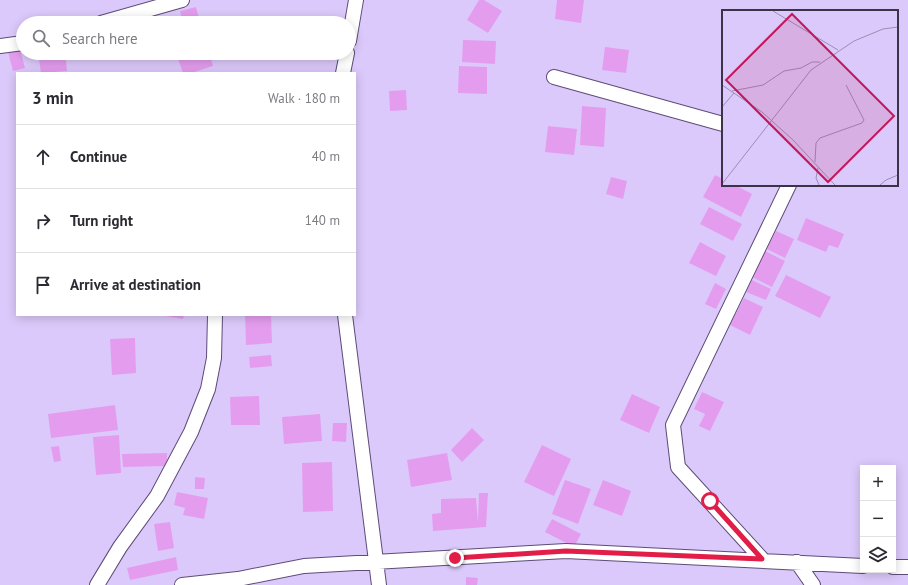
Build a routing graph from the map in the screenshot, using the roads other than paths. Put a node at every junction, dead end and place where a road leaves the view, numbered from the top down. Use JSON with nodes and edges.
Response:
{"nodes":[{"id":1,"x":182,"y":0,"type":"edge"},
{"id":2,"x":356,"y":0,"type":"edge"},
{"id":3,"x":126,"y":16,"type":"edge"},
{"id":4,"x":353,"y":16,"type":"edge"},
{"id":5,"x":16,"y":44,"type":"edge"},
{"id":6,"x":0,"y":46,"type":"edge"},
{"id":7,"x":346,"y":60,"type":"edge"},
{"id":8,"x":343,"y":72,"type":"edge"},
{"id":9,"x":554,"y":77,"type":"dead end"},
{"id":10,"x":722,"y":124,"type":"edge"},
{"id":11,"x":789,"y":186,"type":"edge"},
{"id":12,"x":215,"y":316,"type":"edge"},
{"id":13,"x":345,"y":316,"type":"edge"},
{"id":14,"x":762,"y":559,"type":"junction"},
{"id":15,"x":376,"y":562,"type":"junction"},
{"id":16,"x":797,"y":562,"type":"junction"},
{"id":17,"x":860,"y":566,"type":"edge"},
{"id":18,"x":896,"y":567,"type":"edge"},
{"id":19,"x":908,"y":567,"type":"edge"},
{"id":20,"x":97,"y":585,"type":"edge"},
{"id":21,"x":182,"y":585,"type":"edge"},
{"id":22,"x":379,"y":585,"type":"edge"},
{"id":23,"x":813,"y":585,"type":"edge"}],
"edges":[{"from":1,"to":3,"type":"street"},
{"from":2,"to":4,"type":"street"},
{"from":5,"to":6,"type":"street"},
{"from":7,"to":8,"type":"street"},
{"from":9,"to":10,"type":"street"},
{"from":11,"to":14,"type":"street"},
{"from":12,"to":20,"type":"street"},
{"from":13,"to":15,"type":"street"},
{"from":14,"to":15,"type":"street"},
{"from":14,"to":16,"type":"street"},
{"from":15,"to":21,"type":"street"},
{"from":15,"to":22,"type":"street"},
{"from":16,"to":17,"type":"street"},
{"from":16,"to":23,"type":"street"},
{"from":18,"to":19,"type":"street"}]}
